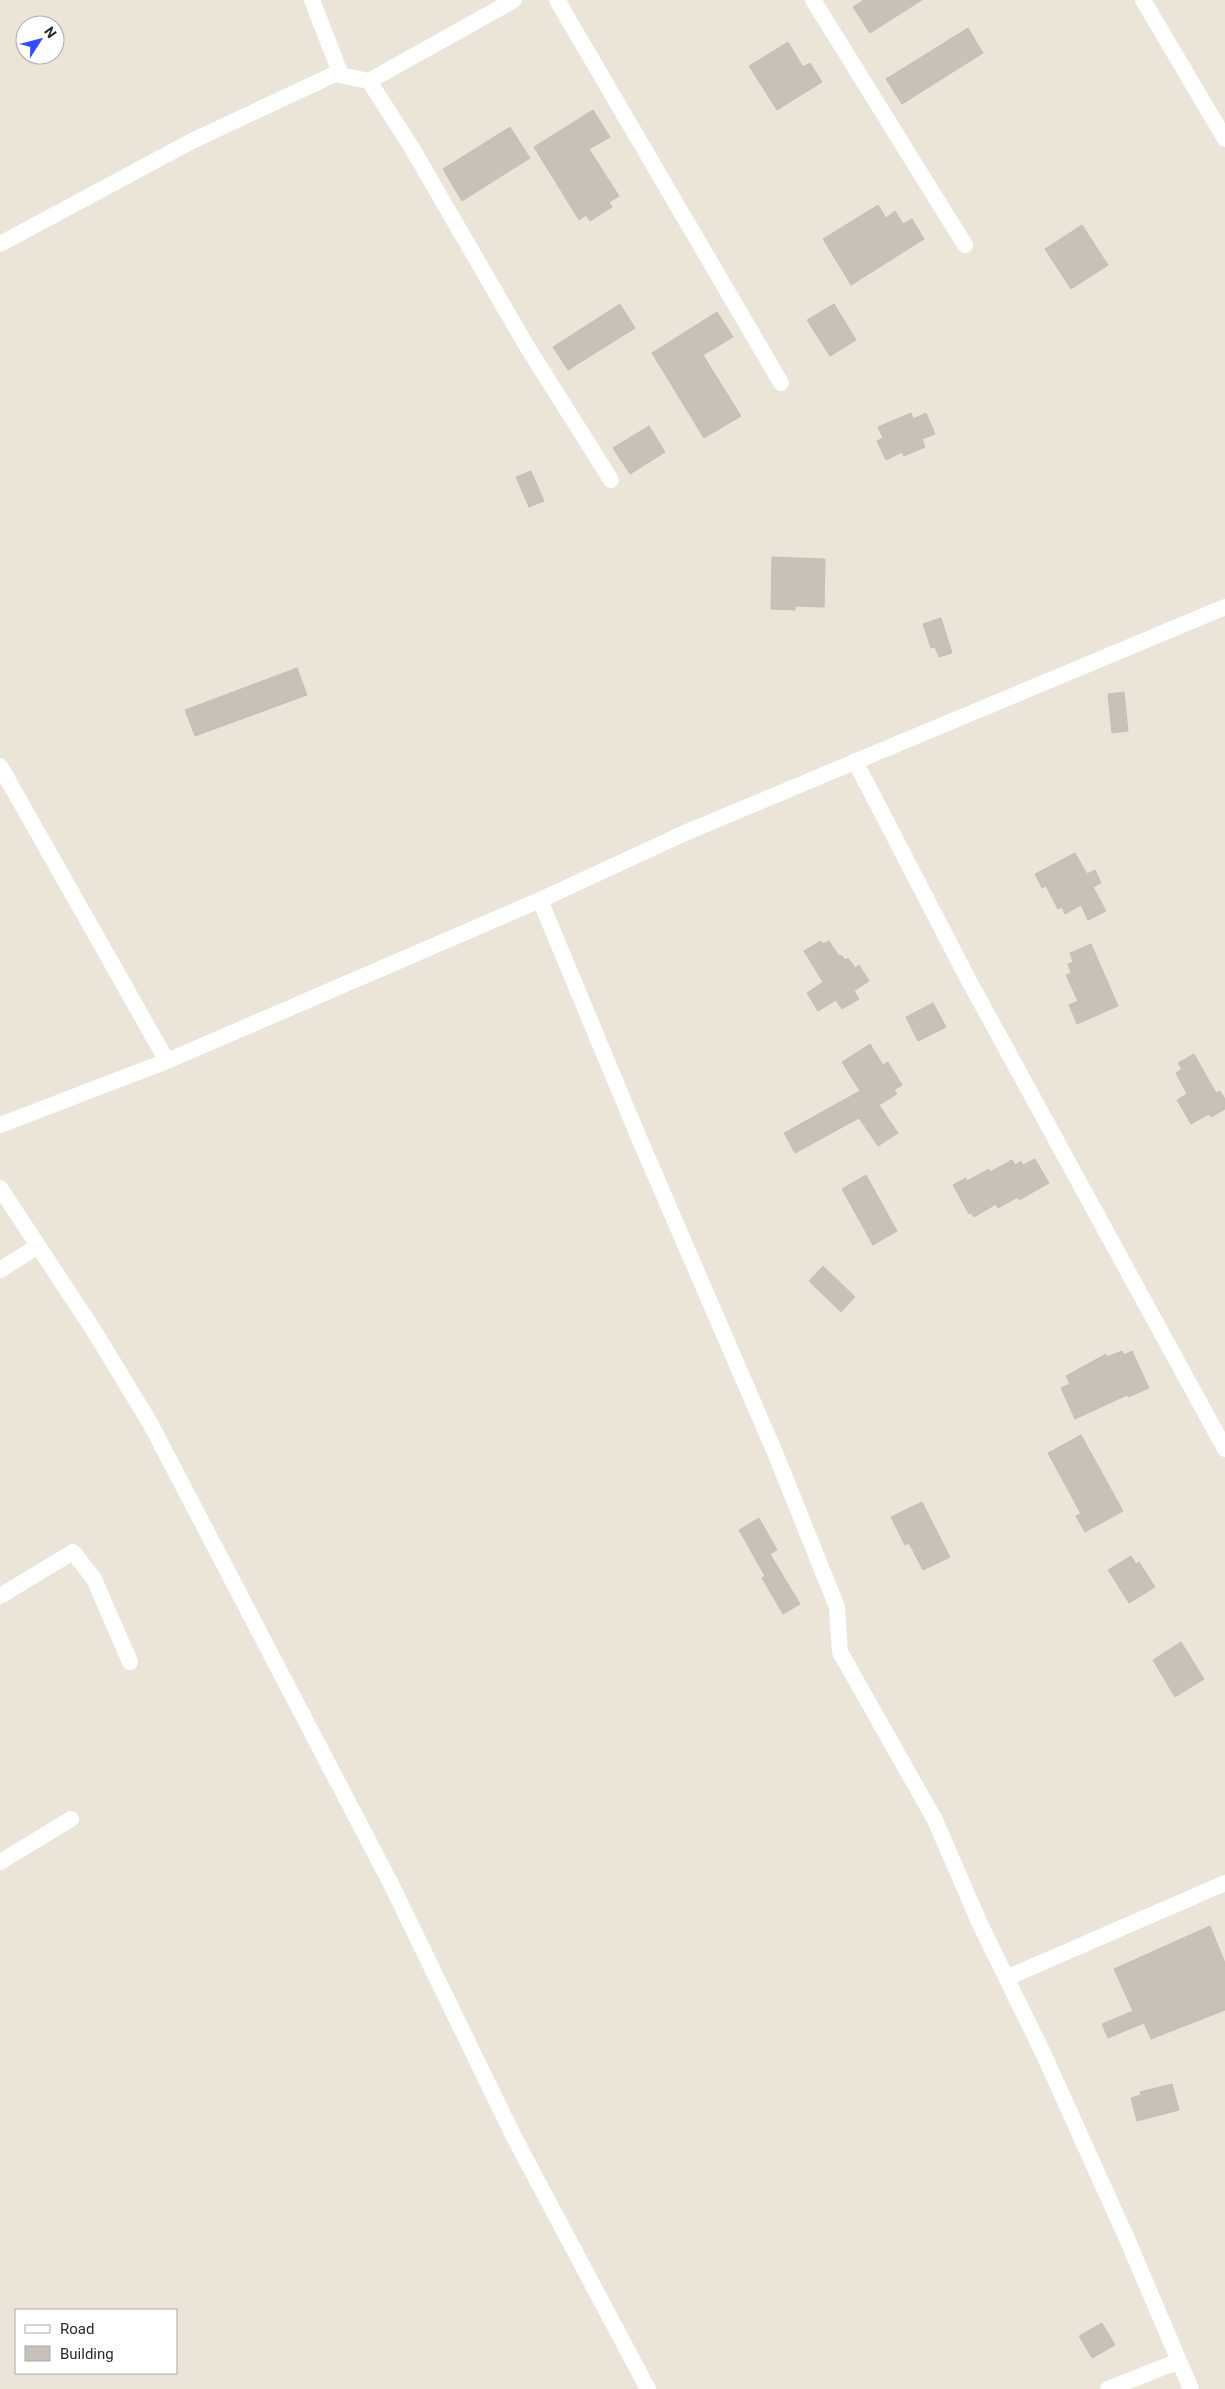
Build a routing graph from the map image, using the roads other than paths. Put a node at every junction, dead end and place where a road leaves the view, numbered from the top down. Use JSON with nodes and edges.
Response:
{"nodes":[{"id":1,"x":312,"y":0,"type":"edge"},
{"id":2,"x":514,"y":0,"type":"edge"},
{"id":3,"x":557,"y":0,"type":"edge"},
{"id":4,"x":813,"y":0,"type":"edge"},
{"id":5,"x":1142,"y":0,"type":"edge"},
{"id":6,"x":341,"y":76,"type":"junction"},
{"id":7,"x":369,"y":81,"type":"junction"},
{"id":8,"x":1225,"y":139,"type":"edge"},
{"id":9,"x":0,"y":244,"type":"edge"},
{"id":10,"x":965,"y":245,"type":"dead end"},
{"id":11,"x":781,"y":383,"type":"dead end"},
{"id":12,"x":611,"y":480,"type":"dead end"},
{"id":13,"x":1225,"y":607,"type":"edge"},
{"id":14,"x":855,"y":761,"type":"junction"},
{"id":15,"x":0,"y":766,"type":"edge"},
{"id":16,"x":540,"y":900,"type":"junction"},
{"id":17,"x":167,"y":1061,"type":"junction"},
{"id":18,"x":0,"y":1125,"type":"edge"},
{"id":19,"x":0,"y":1188,"type":"edge"},
{"id":20,"x":38,"y":1246,"type":"junction"},
{"id":21,"x":0,"y":1270,"type":"edge"},
{"id":22,"x":1225,"y":1449,"type":"edge"},
{"id":23,"x":0,"y":1596,"type":"edge"},
{"id":24,"x":130,"y":1662,"type":"dead end"},
{"id":25,"x":71,"y":1819,"type":"dead end"},
{"id":26,"x":0,"y":1862,"type":"edge"},
{"id":27,"x":1225,"y":1884,"type":"edge"},
{"id":28,"x":1006,"y":1978,"type":"junction"},
{"id":29,"x":1179,"y":2361,"type":"junction"},
{"id":30,"x":648,"y":2389,"type":"edge"},
{"id":31,"x":1108,"y":2389,"type":"edge"},
{"id":32,"x":1191,"y":2389,"type":"edge"}],
"edges":[{"from":1,"to":6,"type":"street"},
{"from":2,"to":7,"type":"street"},
{"from":3,"to":11,"type":"street"},
{"from":4,"to":10,"type":"street"},
{"from":5,"to":8,"type":"street"},
{"from":6,"to":7,"type":"street"},
{"from":6,"to":9,"type":"street"},
{"from":7,"to":12,"type":"street"},
{"from":13,"to":14,"type":"street"},
{"from":14,"to":16,"type":"street"},
{"from":14,"to":22,"type":"street"},
{"from":15,"to":17,"type":"street"},
{"from":16,"to":17,"type":"street"},
{"from":16,"to":28,"type":"street"},
{"from":17,"to":18,"type":"street"},
{"from":19,"to":20,"type":"street"},
{"from":20,"to":21,"type":"street"},
{"from":20,"to":30,"type":"street"},
{"from":23,"to":24,"type":"street"},
{"from":25,"to":26,"type":"street"},
{"from":27,"to":28,"type":"street"},
{"from":28,"to":29,"type":"street"},
{"from":29,"to":31,"type":"street"},
{"from":29,"to":32,"type":"street"}]}
